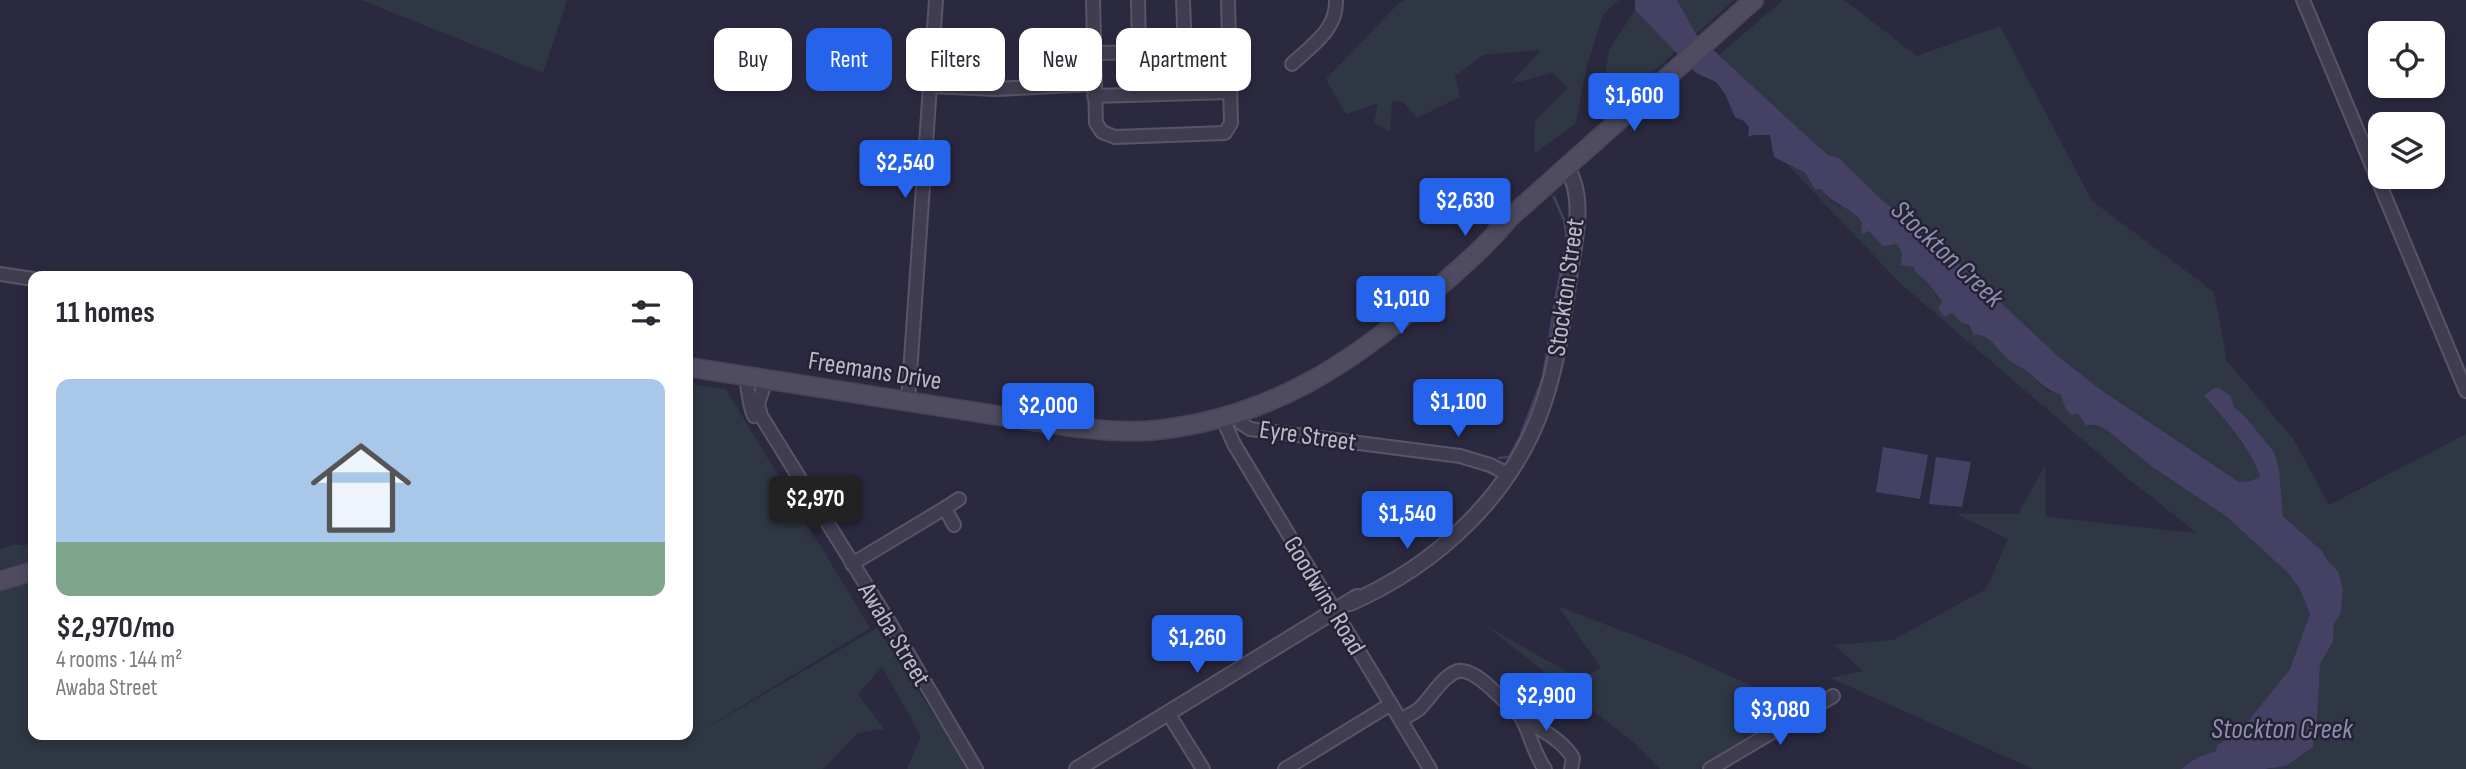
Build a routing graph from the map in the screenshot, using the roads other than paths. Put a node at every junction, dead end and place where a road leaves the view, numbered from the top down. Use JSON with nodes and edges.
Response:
{"nodes":[{"id":1,"x":936,"y":0,"type":"edge"},
{"id":2,"x":1093,"y":0,"type":"edge"},
{"id":3,"x":1138,"y":0,"type":"edge"},
{"id":4,"x":1183,"y":0,"type":"edge"},
{"id":5,"x":1228,"y":0,"type":"edge"},
{"id":6,"x":1336,"y":0,"type":"edge"},
{"id":7,"x":1754,"y":0,"type":"edge"},
{"id":8,"x":2303,"y":0,"type":"edge"},
{"id":9,"x":934,"y":28,"type":"edge"},
{"id":10,"x":1094,"y":28,"type":"edge"},
{"id":11,"x":1139,"y":28,"type":"edge"},
{"id":12,"x":1184,"y":28,"type":"edge"},
{"id":13,"x":1229,"y":28,"type":"edge"},
{"id":14,"x":1292,"y":64,"type":"dead end"},
{"id":15,"x":1102,"y":90,"type":"edge"},
{"id":16,"x":930,"y":91,"type":"edge"},
{"id":17,"x":1094,"y":91,"type":"edge"},
{"id":18,"x":1230,"y":92,"type":"joint"},
{"id":19,"x":1566,"y":167,"type":"junction"},
{"id":20,"x":0,"y":274,"type":"edge"},
{"id":21,"x":28,"y":278,"type":"edge"},
{"id":22,"x":693,"y":368,"type":"edge"},
{"id":23,"x":745,"y":376,"type":"junction"},
{"id":24,"x":766,"y":379,"type":"junction"},
{"id":25,"x":2466,"y":391,"type":"edge"},
{"id":26,"x":908,"y":402,"type":"junction"},
{"id":27,"x":1229,"y":416,"type":"junction"},
{"id":28,"x":767,"y":428,"type":"junction"},
{"id":29,"x":1508,"y":474,"type":"junction"},
{"id":30,"x":959,"y":499,"type":"dead end"},
{"id":31,"x":944,"y":508,"type":"junction"},
{"id":32,"x":954,"y":526,"type":"dead end"},
{"id":33,"x":852,"y":564,"type":"junction"},
{"id":34,"x":28,"y":573,"type":"edge"},
{"id":35,"x":0,"y":581,"type":"edge"},
{"id":36,"x":1335,"y":612,"type":"junction"},
{"id":37,"x":1833,"y":696,"type":"dead end"},
{"id":38,"x":1391,"y":704,"type":"junction"},
{"id":39,"x":1168,"y":713,"type":"junction"},
{"id":40,"x":1521,"y":717,"type":"junction"},
{"id":41,"x":1401,"y":720,"type":"junction"},
{"id":42,"x":976,"y":769,"type":"edge"},
{"id":43,"x":1077,"y":769,"type":"edge"},
{"id":44,"x":1203,"y":769,"type":"edge"},
{"id":45,"x":1284,"y":769,"type":"edge"},
{"id":46,"x":1430,"y":769,"type":"edge"},
{"id":47,"x":1545,"y":769,"type":"edge"},
{"id":48,"x":1571,"y":769,"type":"edge"},
{"id":49,"x":1710,"y":769,"type":"edge"}],
"edges":[{"from":1,"to":9,"type":"street"},
{"from":2,"to":10,"type":"street"},
{"from":3,"to":11,"type":"street"},
{"from":4,"to":12,"type":"street"},
{"from":5,"to":13,"type":"street"},
{"from":6,"to":14,"type":"street"},
{"from":7,"to":19,"type":"main road","name":"Freemans Drive"},
{"from":8,"to":25,"type":"street"},
{"from":15,"to":18,"type":"street"},
{"from":16,"to":26,"type":"street"},
{"from":17,"to":18,"type":"street"},
{"from":19,"to":27,"type":"main road","name":"Freemans Drive"},
{"from":19,"to":29,"type":"street","name":"Stockton Street"},
{"from":20,"to":21,"type":"street"},
{"from":22,"to":23,"type":"main road","name":"Freemans Drive"},
{"from":23,"to":24,"type":"main road","name":"Freemans Drive"},
{"from":23,"to":28,"type":"street","name":"Awaba Street"},
{"from":24,"to":26,"type":"main road","name":"Freemans Drive"},
{"from":24,"to":28,"type":"street","name":"Awaba Street"},
{"from":26,"to":27,"type":"main road","name":"Freemans Drive"},
{"from":27,"to":29,"type":"street","name":"Eyre Street"},
{"from":27,"to":36,"type":"street","name":"Goodwins Road"},
{"from":28,"to":33,"type":"street","name":"Awaba Street"},
{"from":29,"to":36,"type":"street","name":"Stockton Street"},
{"from":30,"to":31,"type":"street"},
{"from":31,"to":32,"type":"street"},
{"from":31,"to":33,"type":"street"},
{"from":33,"to":42,"type":"street","name":"Awaba Street"},
{"from":34,"to":35,"type":"main road"},
{"from":36,"to":38,"type":"street","name":"Goodwins Road"},
{"from":36,"to":39,"type":"street","name":"Stockton Street"},
{"from":37,"to":49,"type":"street"},
{"from":38,"to":41,"type":"street","name":"Goodwins Road"},
{"from":38,"to":45,"type":"street"},
{"from":39,"to":43,"type":"street","name":"Stockton Street"},
{"from":39,"to":44,"type":"street"},
{"from":40,"to":41,"type":"street"},
{"from":40,"to":47,"type":"street"},
{"from":40,"to":48,"type":"street"},
{"from":41,"to":46,"type":"street","name":"Goodwins Road"}]}
